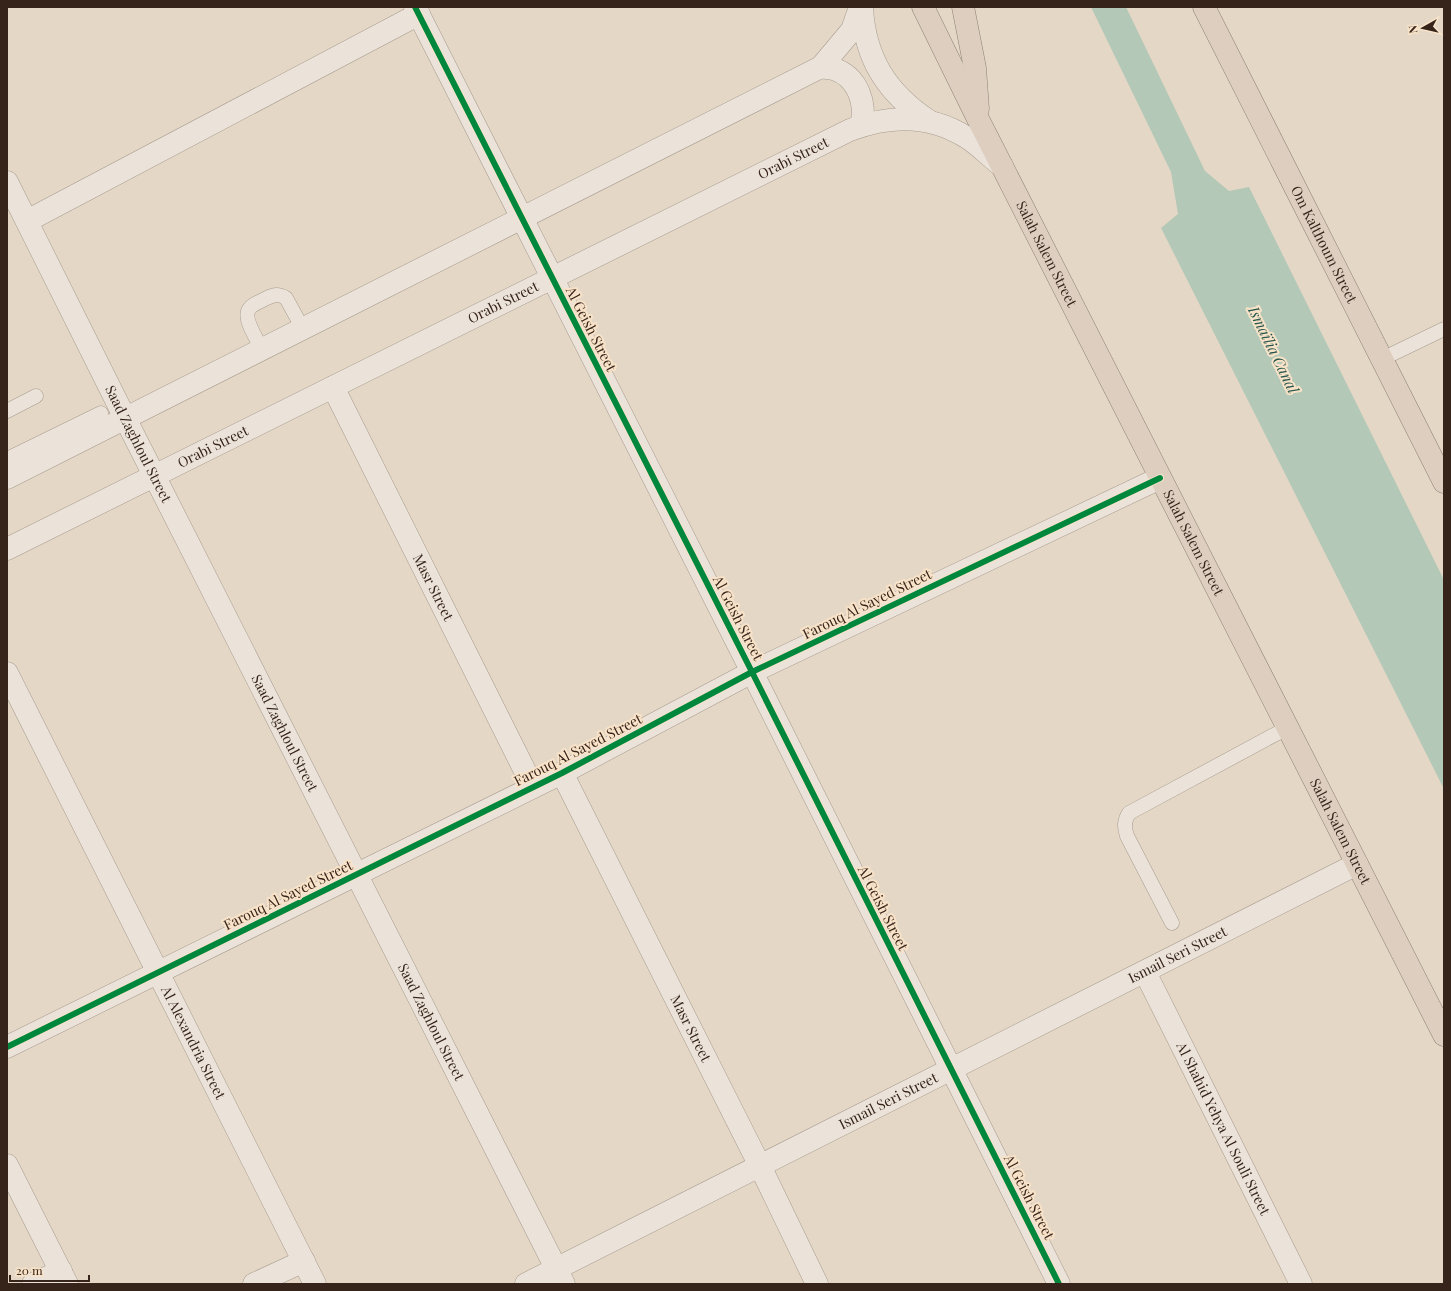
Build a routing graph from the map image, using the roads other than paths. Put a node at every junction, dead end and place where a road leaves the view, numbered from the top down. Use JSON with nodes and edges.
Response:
{"nodes":[{"id":1,"x":861,"y":7,"type":"edge"},
{"id":2,"x":923,"y":7,"type":"edge"},
{"id":3,"x":963,"y":7,"type":"edge"},
{"id":4,"x":1204,"y":7,"type":"edge"},
{"id":5,"x":417,"y":10,"type":"edge"},
{"id":6,"x":821,"y":67,"type":"junction"},
{"id":7,"x":978,"y":119,"type":"junction"},
{"id":8,"x":930,"y":122,"type":"junction"},
{"id":9,"x":861,"y":126,"type":"junction"},
{"id":10,"x":1002,"y":166,"type":"junction"},
{"id":11,"x":7,"y":182,"type":"edge"},
{"id":12,"x":522,"y":218,"type":"junction"},
{"id":13,"x":26,"y":221,"type":"junction"},
{"id":14,"x":552,"y":278,"type":"junction"},
{"id":15,"x":303,"y":329,"type":"junction"},
{"id":16,"x":1444,"y":329,"type":"edge"},
{"id":17,"x":262,"y":350,"type":"junction"},
{"id":18,"x":1382,"y":359,"type":"junction"},
{"id":19,"x":333,"y":387,"type":"junction"},
{"id":20,"x":36,"y":396,"type":"dead end"},
{"id":21,"x":7,"y":411,"type":"edge"},
{"id":22,"x":101,"y":413,"type":"dead end"},
{"id":23,"x":125,"y":418,"type":"junction"},
{"id":24,"x":7,"y":459,"type":"edge"},
{"id":25,"x":155,"y":476,"type":"junction"},
{"id":26,"x":7,"y":478,"type":"edge"},
{"id":27,"x":1160,"y":478,"type":"junction"},
{"id":28,"x":1444,"y":482,"type":"edge"},
{"id":29,"x":7,"y":549,"type":"edge"},
{"id":30,"x":752,"y":672,"type":"junction"},
{"id":31,"x":7,"y":673,"type":"edge"},
{"id":32,"x":1287,"y":728,"type":"junction"},
{"id":33,"x":562,"y":773,"type":"junction"},
{"id":34,"x":533,"y":787,"type":"junction"},
{"id":35,"x":1357,"y":864,"type":"junction"},
{"id":36,"x":356,"y":875,"type":"junction"},
{"id":37,"x":1172,"y":923,"type":"dead end"},
{"id":38,"x":1145,"y":972,"type":"junction"},
{"id":39,"x":158,"y":973,"type":"junction"},
{"id":40,"x":1444,"y":1035,"type":"edge"},
{"id":41,"x":7,"y":1047,"type":"edge"},
{"id":42,"x":951,"y":1070,"type":"junction"},
{"id":43,"x":7,"y":1165,"type":"edge"},
{"id":44,"x":760,"y":1166,"type":"junction"},
{"id":45,"x":304,"y":1261,"type":"junction"},
{"id":46,"x":560,"y":1276,"type":"edge"},
{"id":47,"x":64,"y":1278,"type":"edge"},
{"id":48,"x":33,"y":1284,"type":"edge"},
{"id":49,"x":254,"y":1284,"type":"edge"},
{"id":50,"x":315,"y":1284,"type":"edge"},
{"id":51,"x":526,"y":1284,"type":"edge"},
{"id":52,"x":817,"y":1284,"type":"edge"},
{"id":53,"x":1059,"y":1284,"type":"edge"},
{"id":54,"x":1302,"y":1284,"type":"edge"}],
"edges":[{"from":1,"to":6,"type":"street"},
{"from":1,"to":8,"type":"street"},
{"from":2,"to":7,"type":"highway","name":"Salah Salem Street"},
{"from":3,"to":7,"type":"highway"},
{"from":4,"to":18,"type":"highway","name":"Om Kalthoum Street"},
{"from":5,"to":12,"type":"street","name":"Al Geish Street"},
{"from":5,"to":13,"type":"street"},
{"from":6,"to":9,"type":"street"},
{"from":6,"to":12,"type":"street"},
{"from":7,"to":10,"type":"highway","name":"Salah Salem Street"},
{"from":8,"to":9,"type":"street","name":"Orabi Street"},
{"from":8,"to":10,"type":"street","name":"Orabi Street"},
{"from":9,"to":14,"type":"street","name":"Orabi Street"},
{"from":10,"to":27,"type":"highway","name":"Salah Salem Street"},
{"from":11,"to":13,"type":"street","name":"Saad Zaghloul Street"},
{"from":12,"to":14,"type":"street","name":"Al Geish Street"},
{"from":12,"to":15,"type":"street"},
{"from":13,"to":23,"type":"street","name":"Saad Zaghloul Street"},
{"from":14,"to":19,"type":"street","name":"Orabi Street"},
{"from":14,"to":30,"type":"street","name":"Al Geish Street"},
{"from":15,"to":17,"type":"street"},
{"from":15,"to":17,"type":"lane"},
{"from":16,"to":18,"type":"lane"},
{"from":17,"to":23,"type":"street"},
{"from":18,"to":28,"type":"highway","name":"Om Kalthoum Street"},
{"from":19,"to":25,"type":"street","name":"Orabi Street"},
{"from":19,"to":34,"type":"street","name":"Masr Street"},
{"from":20,"to":21,"type":"lane"},
{"from":22,"to":24,"type":"lane"},
{"from":23,"to":25,"type":"street","name":"Saad Zaghloul Street"},
{"from":23,"to":26,"type":"street"},
{"from":25,"to":29,"type":"street","name":"Orabi Street"},
{"from":25,"to":36,"type":"street","name":"Saad Zaghloul Street"},
{"from":27,"to":30,"type":"street","name":"Farouq Al Sayed Street"},
{"from":27,"to":32,"type":"highway","name":"Salah Salem Street"},
{"from":30,"to":33,"type":"street","name":"Farouq Al Sayed Street"},
{"from":30,"to":42,"type":"street","name":"Al Geish Street"},
{"from":31,"to":39,"type":"street","name":"Al Alexandria Street"},
{"from":32,"to":35,"type":"highway","name":"Salah Salem Street"},
{"from":32,"to":37,"type":"lane"},
{"from":33,"to":34,"type":"street","name":"Farouq Al Sayed Street"},
{"from":33,"to":44,"type":"street","name":"Masr Street"},
{"from":34,"to":36,"type":"street","name":"Farouq Al Sayed Street"},
{"from":35,"to":38,"type":"street","name":"Ismail Seri Street"},
{"from":35,"to":40,"type":"highway","name":"Salah Salem Street"},
{"from":36,"to":39,"type":"street","name":"Farouq Al Sayed Street"},
{"from":36,"to":46,"type":"street","name":"Saad Zaghloul Street"},
{"from":38,"to":42,"type":"street","name":"Ismail Seri Street"},
{"from":38,"to":54,"type":"street","name":"Al Shahid Yehya Al Souli Street"},
{"from":39,"to":41,"type":"street","name":"Farouq Al Sayed Street"},
{"from":39,"to":45,"type":"street","name":"Al Alexandria Street"},
{"from":42,"to":44,"type":"street","name":"Ismail Seri Street"},
{"from":42,"to":53,"type":"street","name":"Al Geish Street"},
{"from":43,"to":47,"type":"street"},
{"from":44,"to":46,"type":"street","name":"Ismail Seri Street"},
{"from":44,"to":52,"type":"street","name":"Masr Street"},
{"from":45,"to":49,"type":"street"},
{"from":45,"to":50,"type":"street","name":"Al Alexandria Street"},
{"from":46,"to":51,"type":"street","name":"Ismail Seri Street"},
{"from":47,"to":48,"type":"street"}]}
